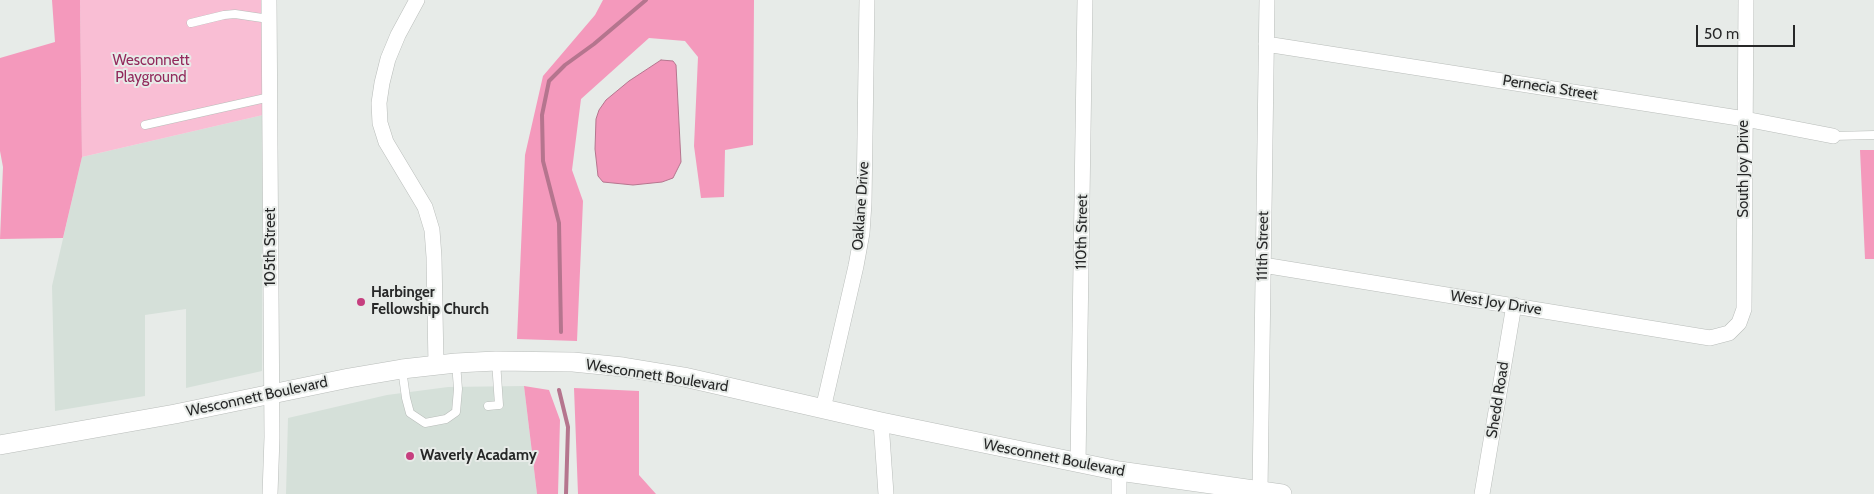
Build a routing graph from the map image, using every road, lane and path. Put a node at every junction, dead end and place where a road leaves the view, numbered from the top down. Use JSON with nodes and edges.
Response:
{"nodes":[{"id":1,"x":269,"y":0,"type":"edge"},
{"id":2,"x":417,"y":0,"type":"edge"},
{"id":3,"x":867,"y":0,"type":"edge"},
{"id":4,"x":1085,"y":0,"type":"edge"},
{"id":5,"x":1267,"y":0,"type":"edge"},
{"id":6,"x":1746,"y":0,"type":"edge"},
{"id":7,"x":269,"y":19,"type":"junction"},
{"id":8,"x":191,"y":22,"type":"dead end"},
{"id":9,"x":1266,"y":44,"type":"junction"},
{"id":10,"x":270,"y":97,"type":"junction"},
{"id":11,"x":1745,"y":119,"type":"junction"},
{"id":12,"x":145,"y":125,"type":"dead end"},
{"id":13,"x":1874,"y":134,"type":"edge"},
{"id":14,"x":1834,"y":136,"type":"joint"},
{"id":15,"x":1263,"y":265,"type":"junction"},
{"id":16,"x":1514,"y":306,"type":"junction"},
{"id":17,"x":1729,"y":333,"type":"joint"},
{"id":18,"x":496,"y":361,"type":"junction"},
{"id":19,"x":456,"y":363,"type":"junction"},
{"id":20,"x":436,"y":366,"type":"junction"},
{"id":21,"x":402,"y":370,"type":"junction"},
{"id":22,"x":271,"y":394,"type":"junction"},
{"id":23,"x":488,"y":406,"type":"dead end"},
{"id":24,"x":823,"y":409,"type":"junction"},
{"id":25,"x":881,"y":422,"type":"junction"},
{"id":26,"x":0,"y":445,"type":"edge"},
{"id":27,"x":1078,"y":464,"type":"junction"},
{"id":28,"x":1119,"y":472,"type":"junction"},
{"id":29,"x":1260,"y":491,"type":"junction"},
{"id":30,"x":270,"y":494,"type":"edge"},
{"id":31,"x":886,"y":494,"type":"edge"},
{"id":32,"x":1119,"y":494,"type":"edge"},
{"id":33,"x":1282,"y":494,"type":"edge"},
{"id":34,"x":1482,"y":494,"type":"edge"}],
"edges":[{"from":1,"to":7,"type":"street","name":"105th Street"},
{"from":2,"to":20,"type":"street"},
{"from":3,"to":24,"type":"street","name":"Oaklane Drive"},
{"from":4,"to":27,"type":"street","name":"110th Street"},
{"from":5,"to":9,"type":"street","name":"111th Street"},
{"from":6,"to":11,"type":"street","name":"South Joy Drive"},
{"from":7,"to":8,"type":"lane"},
{"from":7,"to":10,"type":"street","name":"105th Street"},
{"from":9,"to":11,"type":"street","name":"Pernecia Street"},
{"from":9,"to":15,"type":"street","name":"111th Street"},
{"from":10,"to":12,"type":"lane"},
{"from":10,"to":22,"type":"street","name":"105th Street"},
{"from":11,"to":14,"type":"street","name":"Pernecia Street"},
{"from":11,"to":17,"type":"street","name":"South Joy Drive"},
{"from":13,"to":14,"type":"lane"},
{"from":15,"to":16,"type":"street","name":"West Joy Drive"},
{"from":15,"to":29,"type":"street","name":"111th Street"},
{"from":16,"to":17,"type":"street","name":"West Joy Drive"},
{"from":16,"to":34,"type":"street","name":"Shedd Road"},
{"from":18,"to":19,"type":"street","name":"Wesconnett Boulevard"},
{"from":18,"to":23,"type":"lane"},
{"from":18,"to":24,"type":"street","name":"Wesconnett Boulevard"},
{"from":19,"to":20,"type":"street","name":"Wesconnett Boulevard"},
{"from":19,"to":21,"type":"lane"},
{"from":20,"to":21,"type":"street","name":"Wesconnett Boulevard"},
{"from":21,"to":22,"type":"street","name":"Wesconnett Boulevard"},
{"from":22,"to":26,"type":"street","name":"Wesconnett Boulevard"},
{"from":22,"to":30,"type":"street","name":"105th Street"},
{"from":24,"to":25,"type":"street","name":"Wesconnett Boulevard"},
{"from":25,"to":27,"type":"street","name":"Wesconnett Boulevard"},
{"from":25,"to":31,"type":"street"},
{"from":27,"to":28,"type":"street","name":"Wesconnett Boulevard"},
{"from":28,"to":29,"type":"street","name":"Wesconnett Boulevard"},
{"from":28,"to":32,"type":"street"},
{"from":29,"to":33,"type":"street","name":"Wesconnett Boulevard"}]}
